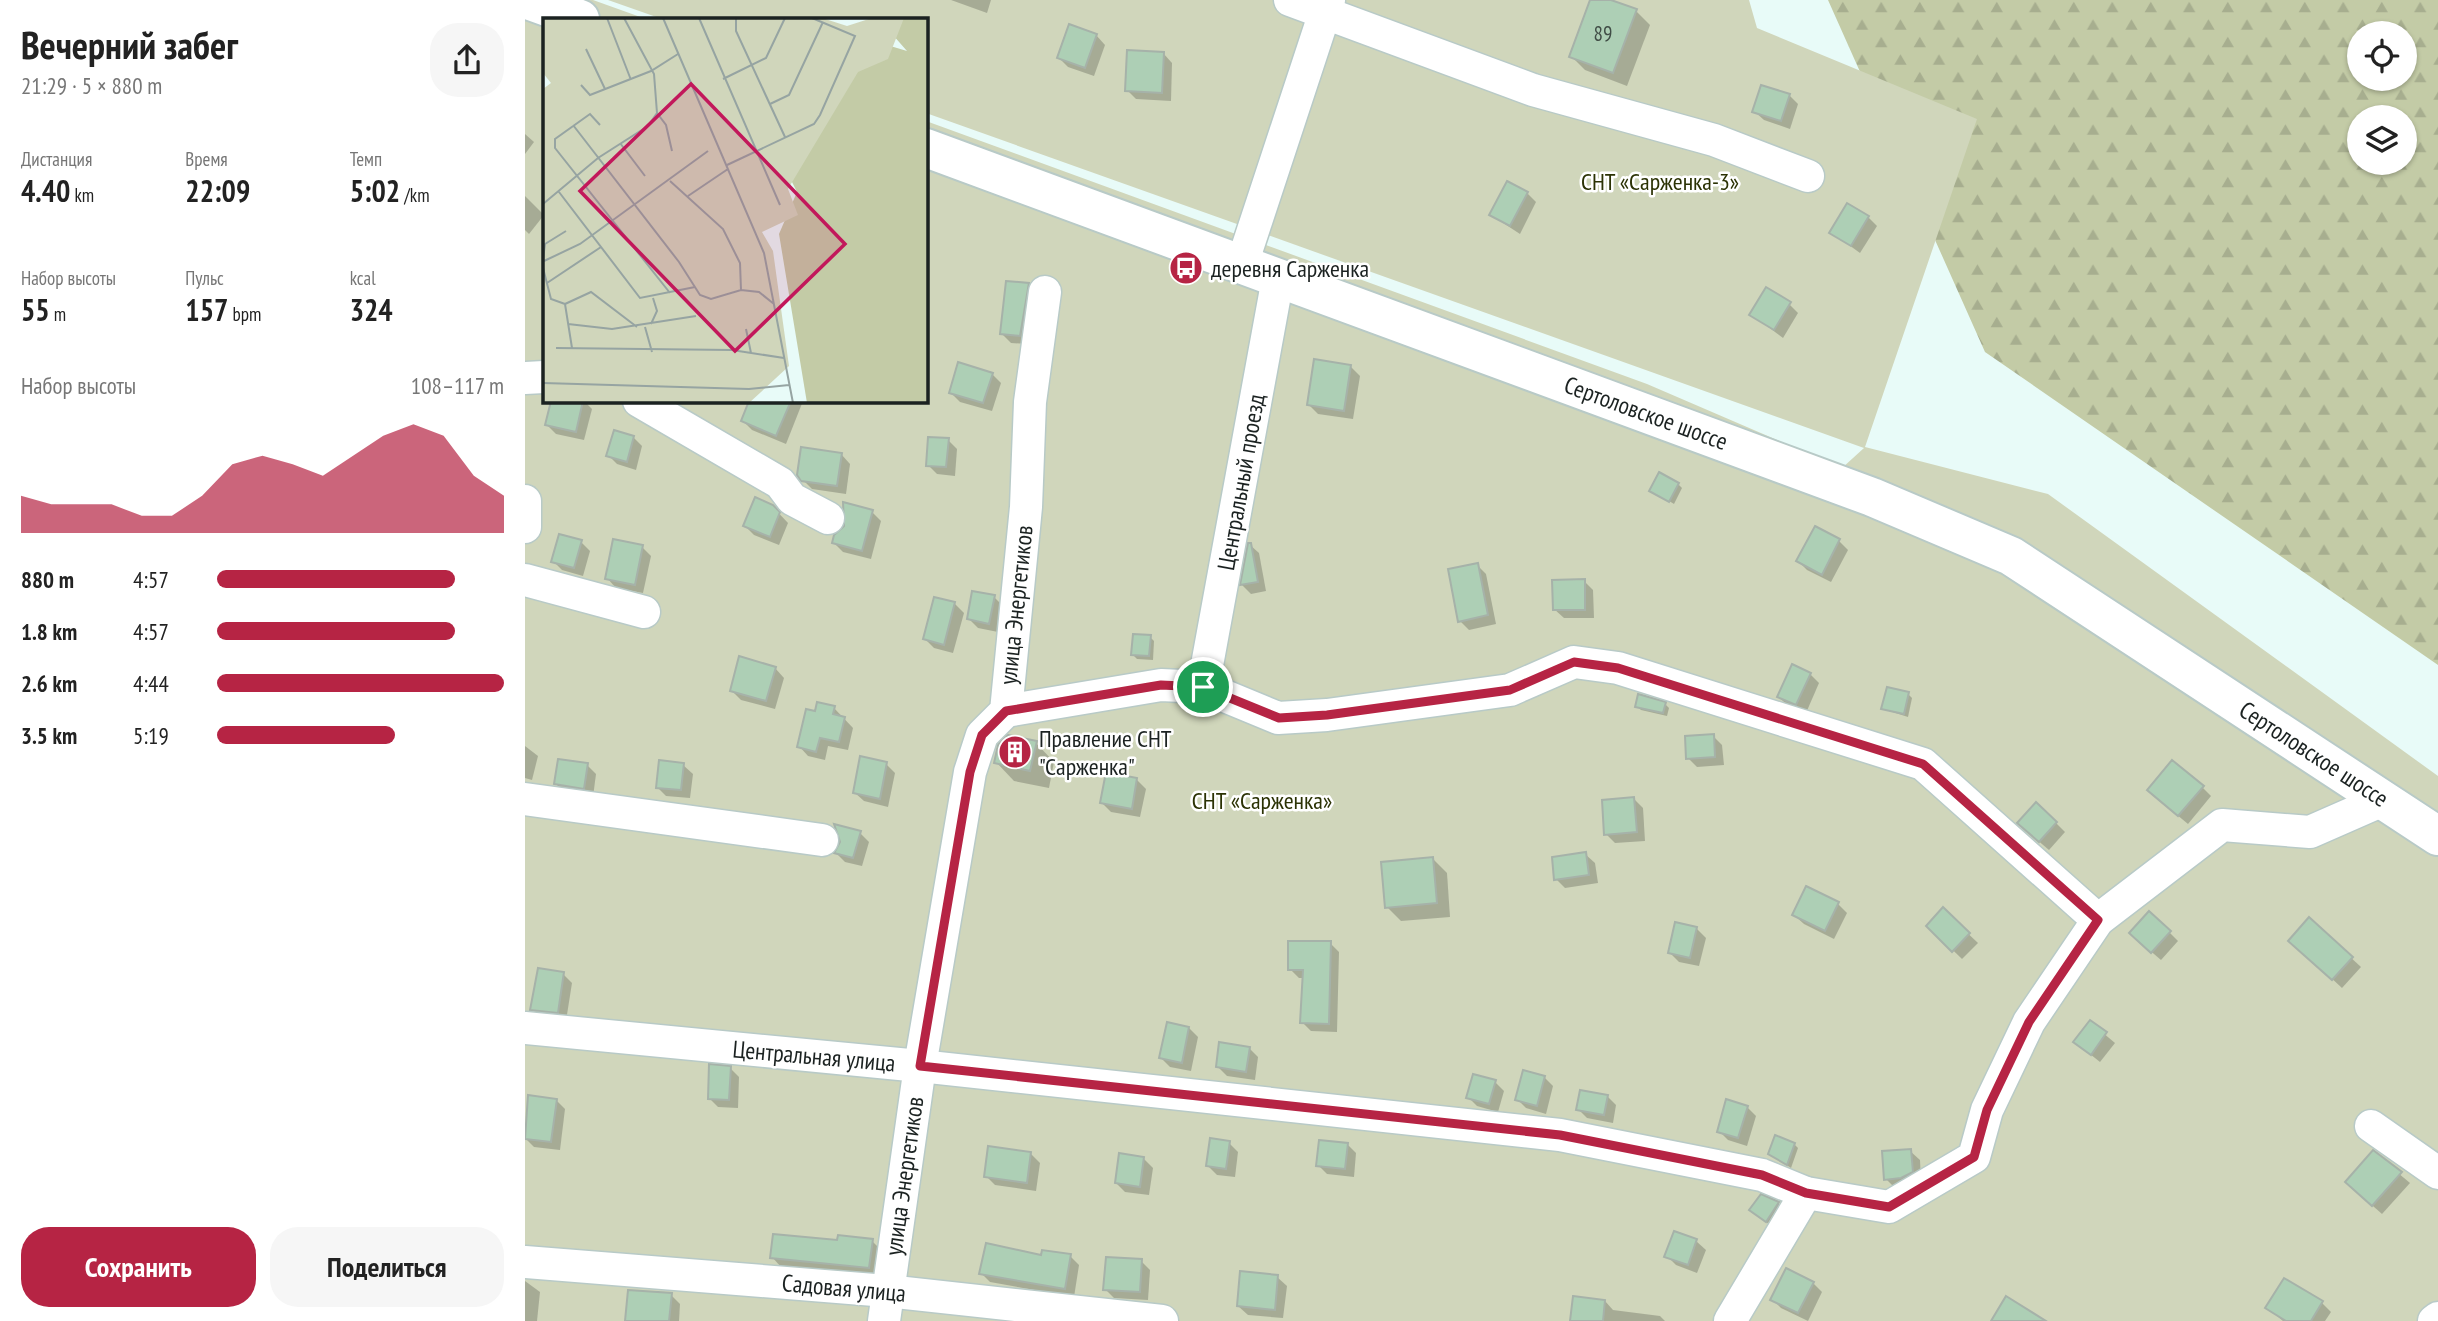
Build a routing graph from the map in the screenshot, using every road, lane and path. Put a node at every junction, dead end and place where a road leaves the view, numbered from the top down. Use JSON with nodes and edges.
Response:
{"nodes":[{"id":1,"x":528,"y":0,"type":"edge"},
{"id":2,"x":1290,"y":0,"type":"edge"},
{"id":3,"x":1327,"y":7,"type":"edge"},
{"id":4,"x":577,"y":18,"type":"edge"},
{"id":5,"x":927,"y":148,"type":"edge"},
{"id":6,"x":1808,"y":176,"type":"dead end"},
{"id":7,"x":1242,"y":264,"type":"junction"},
{"id":8,"x":1278,"y":278,"type":"junction"},
{"id":9,"x":1045,"y":292,"type":"dead end"},
{"id":10,"x":543,"y":377,"type":"edge"},
{"id":11,"x":525,"y":378,"type":"edge"},
{"id":12,"x":641,"y":402,"type":"edge"},
{"id":13,"x":525,"y":500,"type":"edge"},
{"id":14,"x":828,"y":518,"type":"dead end"},
{"id":15,"x":525,"y":527,"type":"edge"},
{"id":16,"x":525,"y":580,"type":"edge"},
{"id":17,"x":644,"y":612,"type":"dead end"},
{"id":18,"x":1203,"y":687,"type":"junction"},
{"id":19,"x":1006,"y":711,"type":"junction"},
{"id":20,"x":525,"y":799,"type":"edge"},
{"id":21,"x":2383,"y":800,"type":"junction"},
{"id":22,"x":2438,"y":836,"type":"edge"},
{"id":23,"x":822,"y":840,"type":"dead end"},
{"id":24,"x":2098,"y":920,"type":"junction"},
{"id":25,"x":525,"y":1028,"type":"edge"},
{"id":26,"x":920,"y":1066,"type":"junction"},
{"id":27,"x":2371,"y":1126,"type":"dead end"},
{"id":28,"x":2438,"y":1173,"type":"edge"},
{"id":29,"x":1806,"y":1193,"type":"junction"},
{"id":30,"x":525,"y":1262,"type":"edge"},
{"id":31,"x":885,"y":1306,"type":"edge"},
{"id":32,"x":2438,"y":1318,"type":"edge"},
{"id":33,"x":1162,"y":1321,"type":"edge"},
{"id":34,"x":1730,"y":1321,"type":"edge"},
{"id":35,"x":2434,"y":1321,"type":"edge"}],
"edges":[{"from":1,"to":4,"type":"main road"},
{"from":2,"to":3,"type":"street"},
{"from":3,"to":6,"type":"street"},
{"from":3,"to":7,"type":"street"},
{"from":5,"to":7,"type":"main road","name":"Сертоловское шоссе"},
{"from":7,"to":8,"type":"main road","name":"Сертоловское шоссе"},
{"from":8,"to":18,"type":"street","name":"Центральный проезд"},
{"from":8,"to":21,"type":"main road","name":"Сертоловское шоссе"},
{"from":9,"to":19,"type":"street","name":"улица Энергетиков"},
{"from":10,"to":11,"type":"street"},
{"from":12,"to":14,"type":"street"},
{"from":13,"to":15,"type":"street"},
{"from":16,"to":17,"type":"street"},
{"from":18,"to":19,"type":"street"},
{"from":18,"to":24,"type":"street"},
{"from":19,"to":26,"type":"street","name":"улица Энергетиков"},
{"from":20,"to":23,"type":"street"},
{"from":21,"to":22,"type":"main road","name":"Сертоловское шоссе"},
{"from":21,"to":24,"type":"street"},
{"from":24,"to":29,"type":"street","name":"Центральная улица"},
{"from":25,"to":26,"type":"street","name":"Центральная улица"},
{"from":26,"to":29,"type":"street","name":"Центральная улица"},
{"from":26,"to":31,"type":"street","name":"улица Энергетиков"},
{"from":27,"to":28,"type":"street"},
{"from":29,"to":34,"type":"street"},
{"from":30,"to":31,"type":"street","name":"Садовая улица"},
{"from":31,"to":33,"type":"street","name":"Садовая улица"},
{"from":32,"to":35,"type":"street"}]}
